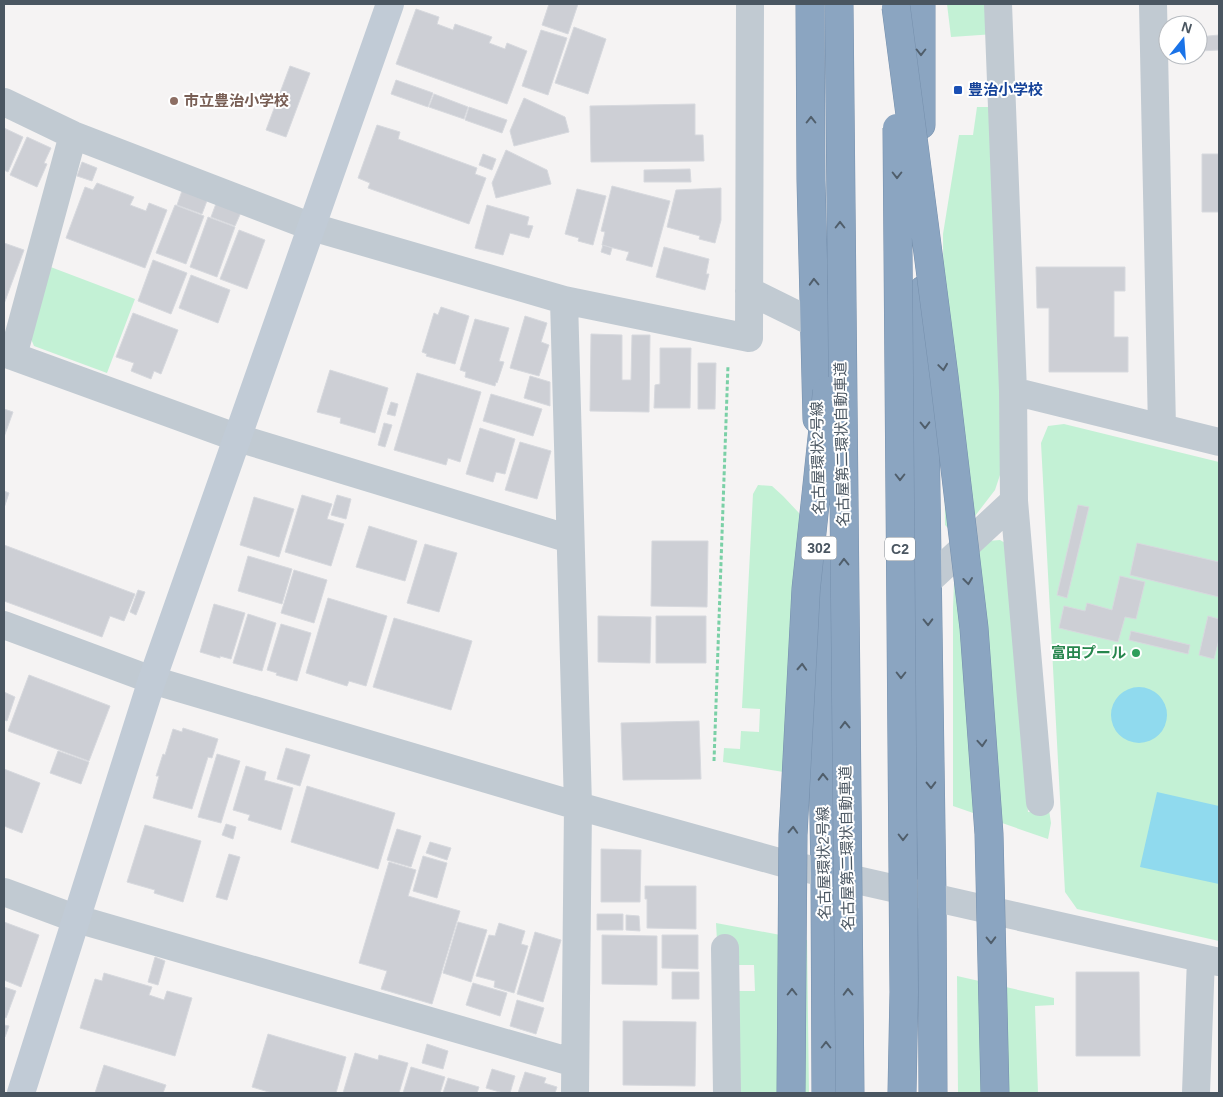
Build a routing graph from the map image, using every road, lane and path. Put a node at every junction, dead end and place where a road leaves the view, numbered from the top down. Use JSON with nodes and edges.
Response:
{"nodes":[{"id":1,"x":390,"y":4,"type":"edge"},
{"id":2,"x":750,"y":4,"type":"edge"},
{"id":3,"x":810,"y":4,"type":"edge"},
{"id":4,"x":839,"y":4,"type":"edge"},
{"id":5,"x":998,"y":4,"type":"edge"},
{"id":6,"x":1153,"y":4,"type":"edge"},
{"id":7,"x":904,"y":5,"type":"edge"},
{"id":8,"x":4,"y":102,"type":"edge"},
{"id":9,"x":73,"y":135,"type":"junction"},
{"id":10,"x":312,"y":227,"type":"junction"},
{"id":11,"x":841,"y":261,"type":"junction"},
{"id":12,"x":749,"y":291,"type":"junction"},
{"id":13,"x":564,"y":300,"type":"junction"},
{"id":14,"x":816,"y":324,"type":"junction"},
{"id":15,"x":729,"y":334,"type":"junction"},
{"id":16,"x":8,"y":355,"type":"edge"},
{"id":17,"x":1013,"y":391,"type":"junction"},
{"id":18,"x":1162,"y":428,"type":"junction"},
{"id":19,"x":238,"y":438,"type":"junction"},
{"id":20,"x":1219,"y":442,"type":"edge"},
{"id":21,"x":1014,"y":501,"type":"junction"},
{"id":22,"x":570,"y":538,"type":"junction"},
{"id":23,"x":928,"y":581,"type":"junction"},
{"id":24,"x":4,"y":625,"type":"edge"},
{"id":25,"x":152,"y":680,"type":"junction"},
{"id":26,"x":714,"y":761,"type":"dead end"},
{"id":27,"x":1040,"y":802,"type":"dead end"},
{"id":28,"x":578,"y":806,"type":"junction"},
{"id":29,"x":824,"y":873,"type":"junction"},
{"id":30,"x":4,"y":892,"type":"edge"},
{"id":31,"x":932,"y":896,"type":"junction"},
{"id":32,"x":77,"y":919,"type":"junction"},
{"id":33,"x":725,"y":948,"type":"dead end"},
{"id":34,"x":1210,"y":960,"type":"edge"},
{"id":35,"x":575,"y":1063,"type":"junction"},
{"id":36,"x":21,"y":1093,"type":"edge"},
{"id":37,"x":575,"y":1093,"type":"edge"},
{"id":38,"x":727,"y":1093,"type":"edge"},
{"id":39,"x":791,"y":1093,"type":"edge"},
{"id":40,"x":826,"y":1093,"type":"edge"},
{"id":41,"x":850,"y":1093,"type":"edge"},
{"id":42,"x":902,"y":1093,"type":"edge"},
{"id":43,"x":934,"y":1093,"type":"edge"},
{"id":44,"x":995,"y":1093,"type":"edge"},
{"id":45,"x":1196,"y":1093,"type":"edge"}],
"edges":[{"from":1,"to":10,"type":"street"},
{"from":2,"to":12,"type":"street"},
{"from":14,"to":3,"type":"highway","name":"名古屋環状2号線","number":"302","one_way":true},
{"from":11,"to":4,"type":"highway","name":"名古屋第二環状自動車道","one_way":true,"bridge":true},
{"from":5,"to":17,"type":"street"},
{"from":6,"to":18,"type":"street"},
{"from":7,"to":23,"type":"highway","one_way":true},
{"from":7,"to":42,"type":"highway","number":"C2","one_way":true,"bridge":true},
{"from":7,"to":44,"type":"highway","one_way":true,"bridge":true},
{"from":8,"to":9,"type":"street"},
{"from":9,"to":10,"type":"street"},
{"from":9,"to":16,"type":"street"},
{"from":10,"to":13,"type":"street"},
{"from":10,"to":19,"type":"street"},
{"from":39,"to":11,"type":"highway","one_way":true,"bridge":true},
{"from":41,"to":11,"type":"highway","name":"名古屋第二環状自動車道","one_way":true,"bridge":true},
{"from":12,"to":14,"type":"street"},
{"from":12,"to":15,"type":"street"},
{"from":13,"to":15,"type":"street"},
{"from":13,"to":22,"type":"street"},
{"from":29,"to":14,"type":"highway","name":"名古屋環状2号線","number":"302","one_way":true},
{"from":15,"to":26,"type":"path"},
{"from":16,"to":19,"type":"street"},
{"from":17,"to":18,"type":"street"},
{"from":17,"to":21,"type":"street"},
{"from":18,"to":20,"type":"street"},
{"from":19,"to":22,"type":"street"},
{"from":19,"to":25,"type":"street"},
{"from":21,"to":23,"type":"street"},
{"from":21,"to":27,"type":"street"},
{"from":22,"to":28,"type":"street"},
{"from":23,"to":31,"type":"highway","one_way":true},
{"from":24,"to":25,"type":"street"},
{"from":25,"to":28,"type":"street"},
{"from":25,"to":32,"type":"street"},
{"from":28,"to":29,"type":"street"},
{"from":28,"to":35,"type":"street"},
{"from":29,"to":31,"type":"street"},
{"from":40,"to":29,"type":"highway","name":"名古屋環状2号線","number":"302","one_way":true},
{"from":30,"to":32,"type":"street"},
{"from":31,"to":34,"type":"street"},
{"from":31,"to":43,"type":"highway"},
{"from":32,"to":35,"type":"street"},
{"from":32,"to":36,"type":"street"},
{"from":33,"to":38,"type":"street"},
{"from":34,"to":45,"type":"street"},
{"from":35,"to":37,"type":"street"}]}
